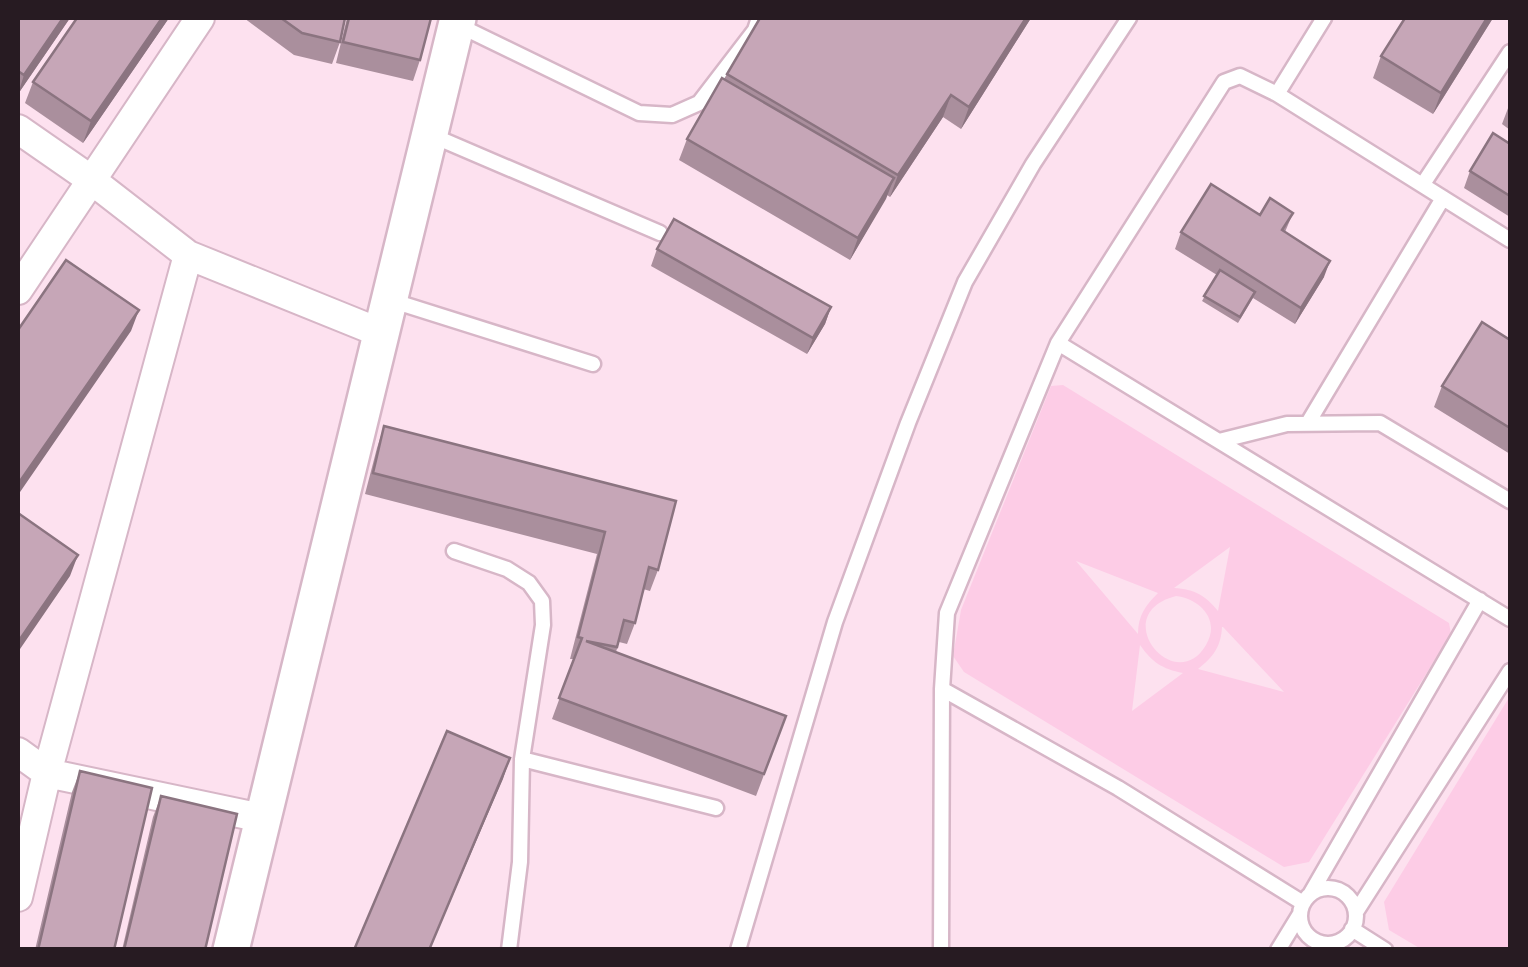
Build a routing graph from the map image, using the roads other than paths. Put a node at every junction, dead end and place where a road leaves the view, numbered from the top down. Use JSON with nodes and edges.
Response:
{"nodes":[{"id":1,"x":200,"y":18,"type":"edge"},
{"id":2,"x":759,"y":18,"type":"edge"},
{"id":3,"x":1129,"y":18,"type":"edge"},
{"id":4,"x":1324,"y":18,"type":"edge"},
{"id":5,"x":457,"y":21,"type":"edge"},
{"id":6,"x":1510,"y":52,"type":"edge"},
{"id":7,"x":1277,"y":94,"type":"junction"},
{"id":8,"x":18,"y":129,"type":"edge"},
{"id":9,"x":429,"y":135,"type":"junction"},
{"id":10,"x":90,"y":178,"type":"junction"},
{"id":11,"x":1423,"y":184,"type":"junction"},
{"id":12,"x":1443,"y":198,"type":"junction"},
{"id":13,"x":660,"y":233,"type":"dead end"},
{"id":14,"x":1510,"y":240,"type":"edge"},
{"id":15,"x":188,"y":255,"type":"junction"},
{"id":16,"x":18,"y":290,"type":"edge"},
{"id":17,"x":385,"y":316,"type":"junction"},
{"id":18,"x":1058,"y":342,"type":"junction"},
{"id":19,"x":593,"y":364,"type":"dead end"},
{"id":20,"x":1308,"y":423,"type":"junction"},
{"id":21,"x":1219,"y":440,"type":"junction"},
{"id":22,"x":1510,"y":501,"type":"edge"},
{"id":23,"x":454,"y":551,"type":"dead end"},
{"id":24,"x":1480,"y":600,"type":"junction"},
{"id":25,"x":1510,"y":619,"type":"edge"},
{"id":26,"x":1510,"y":671,"type":"edge"},
{"id":27,"x":942,"y":689,"type":"junction"},
{"id":28,"x":18,"y":752,"type":"edge"},
{"id":29,"x":522,"y":759,"type":"junction"},
{"id":30,"x":47,"y":773,"type":"junction"},
{"id":31,"x":716,"y":808,"type":"dead end"},
{"id":32,"x":262,"y":818,"type":"junction"},
{"id":33,"x":18,"y":897,"type":"edge"},
{"id":34,"x":1304,"y":903,"type":"junction"},
{"id":35,"x":1356,"y":912,"type":"junction"},
{"id":36,"x":1352,"y":929,"type":"junction"},
{"id":37,"x":1332,"y":946,"type":"edge"},
{"id":38,"x":231,"y":950,"type":"edge"},
{"id":39,"x":508,"y":950,"type":"edge"},
{"id":40,"x":738,"y":950,"type":"edge"},
{"id":41,"x":941,"y":950,"type":"edge"},
{"id":42,"x":1278,"y":950,"type":"edge"},
{"id":43,"x":1384,"y":950,"type":"edge"}],
"edges":[{"from":1,"to":10,"type":"street"},
{"from":2,"to":5,"type":"lane"},
{"from":3,"to":40,"type":"lane"},
{"from":4,"to":7,"type":"lane"},
{"from":5,"to":9,"type":"street"},
{"from":6,"to":11,"type":"lane"},
{"from":7,"to":11,"type":"lane"},
{"from":7,"to":18,"type":"lane"},
{"from":8,"to":10,"type":"street"},
{"from":9,"to":13,"type":"lane"},
{"from":9,"to":17,"type":"street"},
{"from":10,"to":15,"type":"street"},
{"from":10,"to":16,"type":"street"},
{"from":11,"to":12,"type":"lane"},
{"from":12,"to":14,"type":"lane"},
{"from":12,"to":20,"type":"lane"},
{"from":15,"to":17,"type":"street"},
{"from":15,"to":30,"type":"street"},
{"from":17,"to":19,"type":"lane"},
{"from":17,"to":32,"type":"street"},
{"from":18,"to":21,"type":"lane"},
{"from":18,"to":27,"type":"lane"},
{"from":20,"to":21,"type":"lane"},
{"from":20,"to":22,"type":"lane"},
{"from":21,"to":24,"type":"lane"},
{"from":23,"to":29,"type":"lane"},
{"from":24,"to":25,"type":"lane"},
{"from":24,"to":34,"type":"lane"},
{"from":26,"to":35,"type":"lane"},
{"from":27,"to":34,"type":"lane"},
{"from":27,"to":41,"type":"lane"},
{"from":28,"to":30,"type":"street"},
{"from":29,"to":31,"type":"lane"},
{"from":29,"to":39,"type":"lane"},
{"from":30,"to":32,"type":"street"},
{"from":30,"to":33,"type":"street"},
{"from":32,"to":38,"type":"street"},
{"from":34,"to":35,"type":"lane"},
{"from":34,"to":37,"type":"lane"},
{"from":34,"to":42,"type":"lane"},
{"from":35,"to":36,"type":"lane"},
{"from":36,"to":37,"type":"lane"},
{"from":36,"to":43,"type":"lane"}]}
